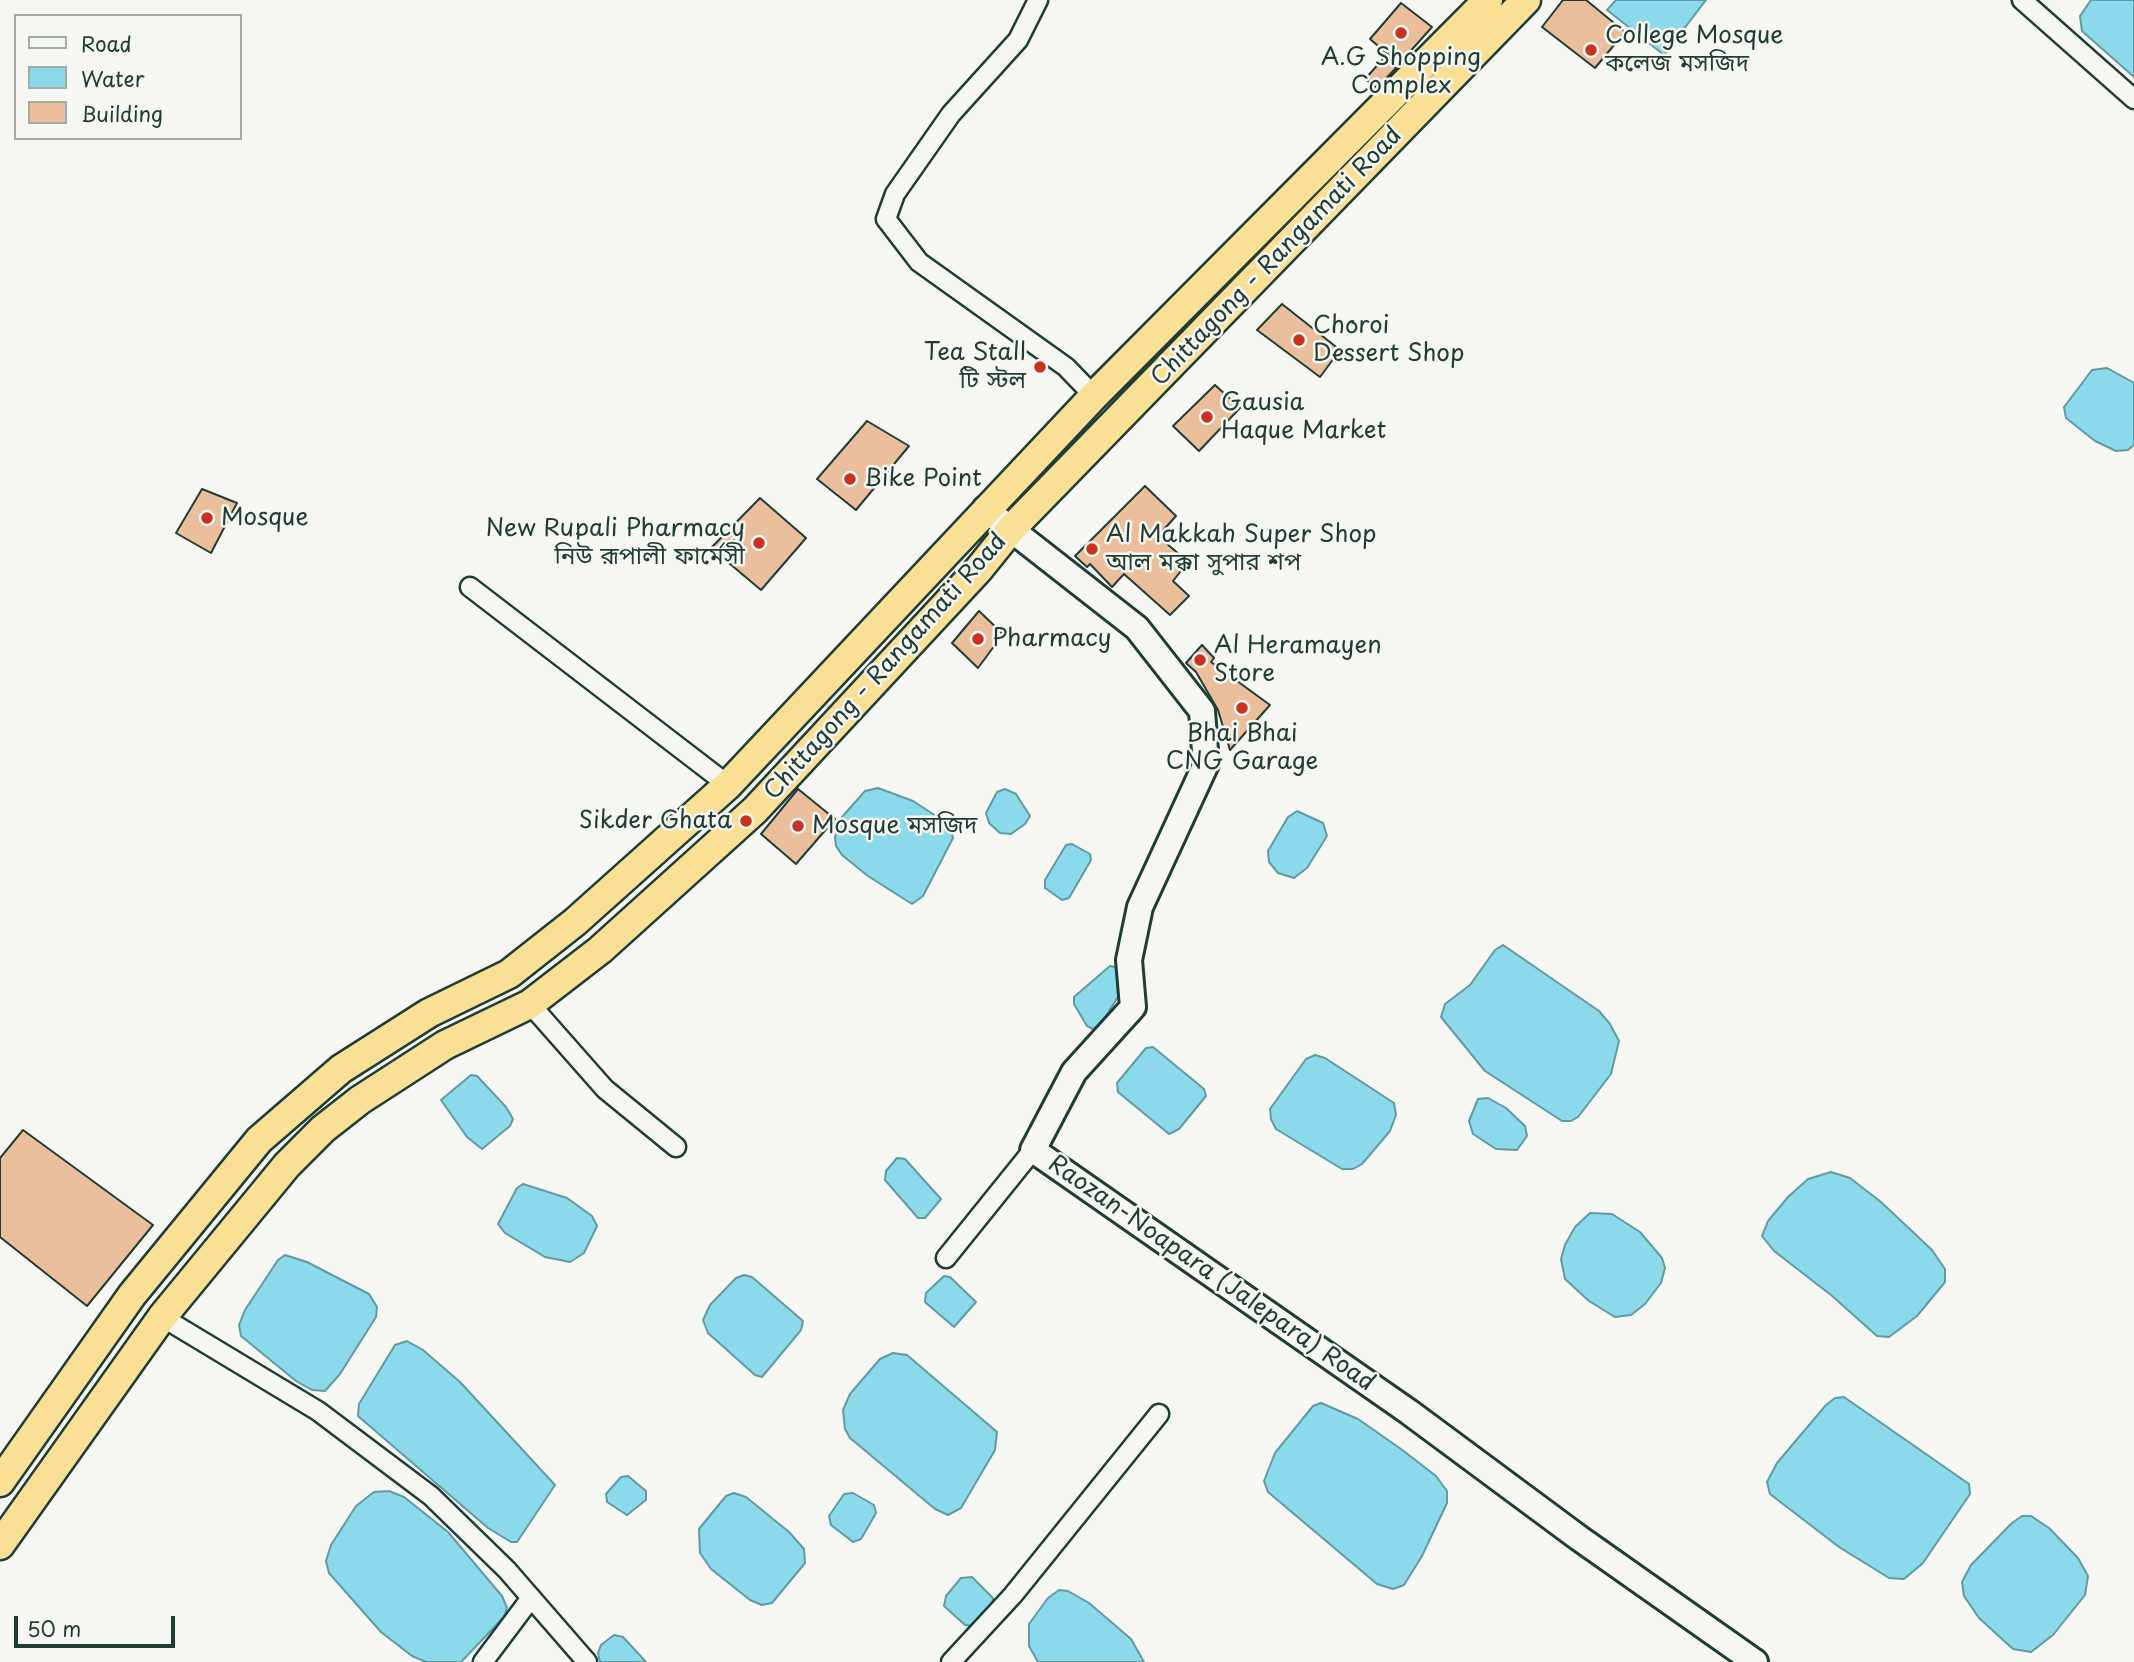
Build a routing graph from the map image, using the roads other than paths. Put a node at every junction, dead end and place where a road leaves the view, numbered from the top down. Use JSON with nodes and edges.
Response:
{"nodes":[{"id":1,"x":1038,"y":0,"type":"edge"},
{"id":2,"x":1488,"y":0,"type":"edge"},
{"id":3,"x":1527,"y":0,"type":"edge"},
{"id":4,"x":2022,"y":0,"type":"edge"},
{"id":5,"x":2134,"y":99,"type":"edge"},
{"id":6,"x":1094,"y":396,"type":"junction"},
{"id":7,"x":985,"y":509,"type":"junction"},
{"id":8,"x":1012,"y":528,"type":"junction"},
{"id":9,"x":470,"y":587,"type":"dead end"},
{"id":10,"x":728,"y":785,"type":"junction"},
{"id":11,"x":530,"y":1004,"type":"junction"},
{"id":12,"x":676,"y":1147,"type":"dead end"},
{"id":13,"x":1032,"y":1150,"type":"junction"},
{"id":14,"x":946,"y":1258,"type":"dead end"},
{"id":15,"x":162,"y":1317,"type":"junction"},
{"id":16,"x":1159,"y":1414,"type":"dead end"},
{"id":17,"x":0,"y":1482,"type":"edge"},
{"id":18,"x":0,"y":1545,"type":"edge"},
{"id":19,"x":531,"y":1598,"type":"junction"},
{"id":20,"x":1746,"y":1659,"type":"edge"},
{"id":21,"x":483,"y":1662,"type":"edge"},
{"id":22,"x":587,"y":1662,"type":"edge"},
{"id":23,"x":951,"y":1662,"type":"edge"}],
"edges":[{"from":1,"to":6,"type":"street"},
{"from":2,"to":6,"type":"highway","name":"Chittagong - Rangamati Road"},
{"from":3,"to":8,"type":"highway","name":"Chittagong - Rangamati Road"},
{"from":4,"to":5,"type":"street"},
{"from":6,"to":7,"type":"highway","name":"Chittagong - Rangamati Road"},
{"from":7,"to":8,"type":"main road","name":"Raozan-Noapara (Jalepara) Road"},
{"from":7,"to":10,"type":"highway","name":"Chittagong - Rangamati Road"},
{"from":8,"to":11,"type":"highway","name":"Chittagong - Rangamati Road"},
{"from":8,"to":13,"type":"main road","name":"Raozan-Noapara (Jalepara) Road"},
{"from":9,"to":10,"type":"street"},
{"from":10,"to":17,"type":"highway","name":"Chittagong - Rangamati Road"},
{"from":11,"to":12,"type":"street"},
{"from":11,"to":15,"type":"highway","name":"Chittagong - Rangamati Road"},
{"from":13,"to":14,"type":"street"},
{"from":13,"to":20,"type":"main road","name":"Raozan-Noapara (Jalepara) Road"},
{"from":15,"to":18,"type":"highway","name":"Chittagong - Rangamati Road"},
{"from":15,"to":19,"type":"street"},
{"from":16,"to":23,"type":"street"},
{"from":19,"to":21,"type":"street"},
{"from":19,"to":22,"type":"street"}]}
